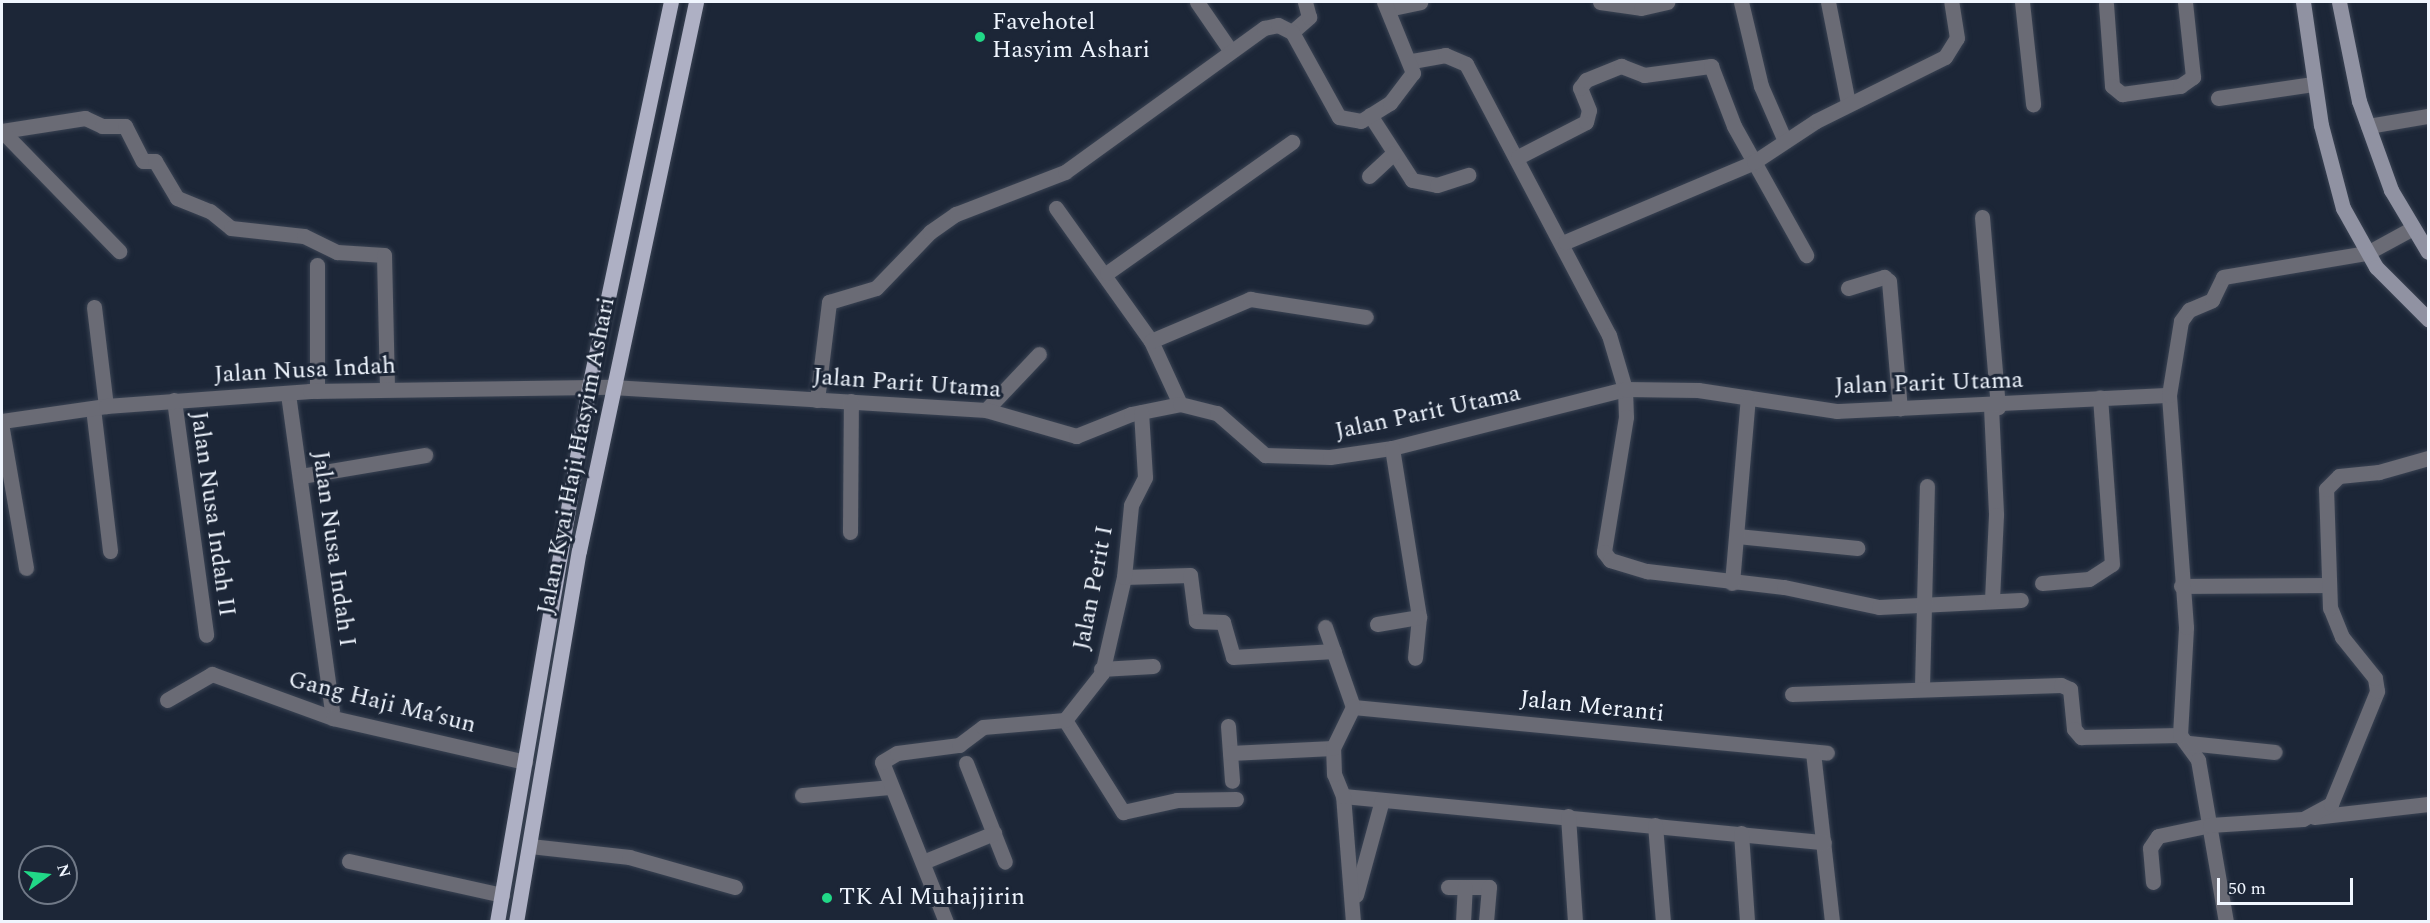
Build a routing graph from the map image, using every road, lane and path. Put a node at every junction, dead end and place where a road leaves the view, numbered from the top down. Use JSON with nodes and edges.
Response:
{"nodes":[{"id":1,"x":671,"y":2,"type":"edge"},
{"id":2,"x":696,"y":2,"type":"edge"},
{"id":3,"x":1197,"y":2,"type":"edge"},
{"id":4,"x":1305,"y":2,"type":"edge"},
{"id":5,"x":1420,"y":2,"type":"edge"},
{"id":6,"x":1600,"y":2,"type":"edge"},
{"id":7,"x":1667,"y":2,"type":"edge"},
{"id":8,"x":1741,"y":2,"type":"edge"},
{"id":9,"x":1828,"y":2,"type":"edge"},
{"id":10,"x":1951,"y":2,"type":"edge"},
{"id":11,"x":2022,"y":2,"type":"edge"},
{"id":12,"x":2185,"y":2,"type":"edge"},
{"id":13,"x":2303,"y":2,"type":"edge"},
{"id":14,"x":2339,"y":2,"type":"edge"},
{"id":15,"x":2106,"y":4,"type":"dead end"},
{"id":16,"x":1386,"y":5,"type":"edge"},
{"id":17,"x":1292,"y":32,"type":"junction"},
{"id":18,"x":1230,"y":50,"type":"junction"},
{"id":19,"x":1412,"y":61,"type":"junction"},
{"id":20,"x":2313,"y":84,"type":"junction"},
{"id":21,"x":2218,"y":98,"type":"dead end"},
{"id":22,"x":1848,"y":104,"type":"junction"},
{"id":23,"x":2033,"y":104,"type":"dead end"},
{"id":24,"x":1370,"y":115,"type":"junction"},
{"id":25,"x":2428,"y":116,"type":"edge"},
{"id":26,"x":2368,"y":126,"type":"junction"},
{"id":27,"x":2,"y":131,"type":"edge"},
{"id":28,"x":1785,"y":141,"type":"junction"},
{"id":29,"x":1292,"y":142,"type":"dead end"},
{"id":30,"x":1393,"y":154,"type":"junction"},
{"id":31,"x":1518,"y":157,"type":"junction"},
{"id":32,"x":1754,"y":162,"type":"junction"},
{"id":33,"x":1468,"y":175,"type":"dead end"},
{"id":34,"x":1369,"y":176,"type":"dead end"},
{"id":35,"x":1056,"y":208,"type":"dead end"},
{"id":36,"x":1982,"y":217,"type":"dead end"},
{"id":37,"x":2409,"y":230,"type":"junction"},
{"id":38,"x":1565,"y":242,"type":"junction"},
{"id":39,"x":119,"y":250,"type":"dead end"},
{"id":40,"x":2428,"y":252,"type":"edge"},
{"id":41,"x":2370,"y":253,"type":"junction"},
{"id":42,"x":1806,"y":255,"type":"dead end"},
{"id":43,"x":317,"y":265,"type":"dead end"},
{"id":44,"x":1107,"y":273,"type":"junction"},
{"id":45,"x":1848,"y":288,"type":"dead end"},
{"id":46,"x":94,"y":308,"type":"dead end"},
{"id":47,"x":1366,"y":317,"type":"dead end"},
{"id":48,"x":2428,"y":319,"type":"edge"},
{"id":49,"x":1151,"y":341,"type":"junction"},
{"id":50,"x":1039,"y":354,"type":"dead end"},
{"id":51,"x":589,"y":387,"type":"junction"},
{"id":52,"x":612,"y":387,"type":"junction"},
{"id":53,"x":1625,"y":388,"type":"junction"},
{"id":54,"x":387,"y":389,"type":"junction"},
{"id":55,"x":317,"y":391,"type":"junction"},
{"id":56,"x":288,"y":393,"type":"junction"},
{"id":57,"x":2169,"y":395,"type":"junction"},
{"id":58,"x":2100,"y":397,"type":"junction"},
{"id":59,"x":1748,"y":398,"type":"junction"},
{"id":60,"x":174,"y":400,"type":"junction"},
{"id":61,"x":817,"y":400,"type":"junction"},
{"id":62,"x":851,"y":401,"type":"junction"},
{"id":63,"x":1180,"y":404,"type":"junction"},
{"id":64,"x":100,"y":407,"type":"junction"},
{"id":65,"x":1995,"y":407,"type":"junction"},
{"id":66,"x":986,"y":410,"type":"junction"},
{"id":67,"x":1900,"y":410,"type":"junction"},
{"id":68,"x":1141,"y":412,"type":"junction"},
{"id":69,"x":2,"y":421,"type":"edge"},
{"id":70,"x":2,"y":429,"type":"edge"},
{"id":71,"x":1392,"y":448,"type":"junction"},
{"id":72,"x":425,"y":455,"type":"dead end"},
{"id":73,"x":2428,"y":458,"type":"edge"},
{"id":74,"x":301,"y":476,"type":"junction"},
{"id":75,"x":1927,"y":486,"type":"dead end"},
{"id":76,"x":849,"y":532,"type":"dead end"},
{"id":77,"x":1737,"y":536,"type":"junction"},
{"id":78,"x":1857,"y":548,"type":"dead end"},
{"id":79,"x":110,"y":551,"type":"dead end"},
{"id":80,"x":26,"y":568,"type":"dead end"},
{"id":81,"x":1124,"y":577,"type":"junction"},
{"id":82,"x":1732,"y":582,"type":"junction"},
{"id":83,"x":2042,"y":583,"type":"dead end"},
{"id":84,"x":2326,"y":585,"type":"junction"},
{"id":85,"x":2181,"y":586,"type":"junction"},
{"id":86,"x":1992,"y":600,"type":"junction"},
{"id":87,"x":2021,"y":600,"type":"dead end"},
{"id":88,"x":1924,"y":603,"type":"junction"},
{"id":89,"x":1419,"y":617,"type":"junction"},
{"id":90,"x":1377,"y":624,"type":"dead end"},
{"id":91,"x":1325,"y":627,"type":"dead end"},
{"id":92,"x":206,"y":635,"type":"dead end"},
{"id":93,"x":1334,"y":651,"type":"junction"},
{"id":94,"x":1415,"y":658,"type":"dead end"},
{"id":95,"x":1153,"y":666,"type":"dead end"},
{"id":96,"x":1101,"y":669,"type":"junction"},
{"id":97,"x":1922,"y":687,"type":"junction"},
{"id":98,"x":1792,"y":694,"type":"dead end"},
{"id":99,"x":167,"y":700,"type":"dead end"},
{"id":100,"x":1353,"y":706,"type":"junction"},
{"id":101,"x":332,"y":711,"type":"dead end"},
{"id":102,"x":1065,"y":720,"type":"junction"},
{"id":103,"x":1228,"y":726,"type":"dead end"},
{"id":104,"x":2185,"y":739,"type":"junction"},
{"id":105,"x":1333,"y":748,"type":"junction"},
{"id":106,"x":2275,"y":752,"type":"dead end"},
{"id":107,"x":1230,"y":753,"type":"junction"},
{"id":108,"x":525,"y":762,"type":"junction"},
{"id":109,"x":966,"y":764,"type":"dead end"},
{"id":110,"x":1232,"y":781,"type":"dead end"},
{"id":111,"x":890,"y":787,"type":"junction"},
{"id":112,"x":802,"y":795,"type":"dead end"},
{"id":113,"x":1343,"y":796,"type":"junction"},
{"id":114,"x":1236,"y":799,"type":"dead end"},
{"id":115,"x":1382,"y":800,"type":"junction"},
{"id":116,"x":2428,"y":804,"type":"edge"},
{"id":117,"x":1568,"y":816,"type":"junction"},
{"id":118,"x":2314,"y":817,"type":"junction"},
{"id":119,"x":1655,"y":825,"type":"junction"},
{"id":120,"x":2210,"y":825,"type":"junction"},
{"id":121,"x":994,"y":833,"type":"junction"},
{"id":122,"x":1741,"y":833,"type":"junction"},
{"id":123,"x":1824,"y":842,"type":"junction"},
{"id":124,"x":530,"y":846,"type":"junction"},
{"id":125,"x":349,"y":861,"type":"dead end"},
{"id":126,"x":923,"y":862,"type":"junction"},
{"id":127,"x":1005,"y":862,"type":"dead end"},
{"id":128,"x":2153,"y":882,"type":"dead end"},
{"id":129,"x":735,"y":887,"type":"dead end"},
{"id":130,"x":1448,"y":887,"type":"dead end"},
{"id":131,"x":1465,"y":887,"type":"junction"},
{"id":132,"x":502,"y":895,"type":"junction"},
{"id":133,"x":1353,"y":914,"type":"edge"},
{"id":134,"x":496,"y":921,"type":"edge"},
{"id":135,"x":516,"y":921,"type":"edge"},
{"id":136,"x":946,"y":921,"type":"edge"},
{"id":137,"x":1463,"y":921,"type":"edge"},
{"id":138,"x":1486,"y":921,"type":"edge"},
{"id":139,"x":1575,"y":921,"type":"edge"},
{"id":140,"x":1663,"y":921,"type":"edge"},
{"id":141,"x":1747,"y":921,"type":"edge"},
{"id":142,"x":1832,"y":921,"type":"edge"},
{"id":143,"x":2226,"y":921,"type":"edge"}],
"edges":[{"from":1,"to":51,"type":"main road","name":"Jalan Kyai Haji Hasyim Ashari"},
{"from":2,"to":52,"type":"main road","name":"Jalan Kyai Haji Hasyim Ashari"},
{"from":3,"to":18,"type":"street"},
{"from":4,"to":17,"type":"street"},
{"from":5,"to":16,"type":"street"},
{"from":6,"to":7,"type":"street"},
{"from":8,"to":28,"type":"street"},
{"from":9,"to":22,"type":"street"},
{"from":10,"to":22,"type":"street"},
{"from":11,"to":23,"type":"street"},
{"from":12,"to":15,"type":"street"},
{"from":13,"to":20,"type":"street"},
{"from":14,"to":26,"type":"street"},
{"from":16,"to":19,"type":"street"},
{"from":17,"to":18,"type":"street"},
{"from":17,"to":24,"type":"street"},
{"from":18,"to":61,"type":"street"},
{"from":19,"to":24,"type":"street"},
{"from":19,"to":31,"type":"street"},
{"from":20,"to":21,"type":"street"},
{"from":20,"to":41,"type":"street"},
{"from":22,"to":28,"type":"street"},
{"from":24,"to":30,"type":"street"},
{"from":25,"to":26,"type":"street"},
{"from":26,"to":37,"type":"street"},
{"from":27,"to":39,"type":"street"},
{"from":27,"to":54,"type":"street"},
{"from":28,"to":32,"type":"street"},
{"from":29,"to":44,"type":"street"},
{"from":30,"to":33,"type":"street"},
{"from":30,"to":34,"type":"street"},
{"from":31,"to":32,"type":"street"},
{"from":31,"to":38,"type":"street"},
{"from":32,"to":38,"type":"street"},
{"from":32,"to":42,"type":"street"},
{"from":35,"to":44,"type":"street"},
{"from":36,"to":65,"type":"street"},
{"from":37,"to":40,"type":"street"},
{"from":37,"to":41,"type":"street"},
{"from":38,"to":53,"type":"street"},
{"from":41,"to":48,"type":"street"},
{"from":41,"to":57,"type":"street"},
{"from":43,"to":55,"type":"street"},
{"from":44,"to":49,"type":"street"},
{"from":45,"to":67,"type":"street"},
{"from":46,"to":64,"type":"street"},
{"from":47,"to":49,"type":"street"},
{"from":49,"to":63,"type":"street"},
{"from":50,"to":66,"type":"street"},
{"from":51,"to":52,"type":"street","name":"Jalan Nusa Indah"},
{"from":51,"to":54,"type":"street","name":"Jalan Nusa Indah"},
{"from":51,"to":108,"type":"main road","name":"Jalan Kyai Haji Hasyim Ashari"},
{"from":52,"to":61,"type":"street","name":"Jalan Parit Utama"},
{"from":52,"to":124,"type":"main road","name":"Jalan Kyai Haji Hasyim Ashari"},
{"from":53,"to":59,"type":"street","name":"Jalan Parit Utama"},
{"from":53,"to":71,"type":"street","name":"Jalan Parit Utama"},
{"from":53,"to":82,"type":"street"},
{"from":54,"to":55,"type":"street","name":"Jalan Nusa Indah"},
{"from":55,"to":56,"type":"street","name":"Jalan Nusa Indah"},
{"from":56,"to":60,"type":"street","name":"Jalan Nusa Indah"},
{"from":56,"to":74,"type":"street","name":"Jalan Nusa Indah I"},
{"from":57,"to":58,"type":"street","name":"Jalan Parit Utama"},
{"from":57,"to":85,"type":"street"},
{"from":58,"to":65,"type":"street","name":"Jalan Parit Utama"},
{"from":58,"to":83,"type":"street"},
{"from":59,"to":67,"type":"street","name":"Jalan Parit Utama"},
{"from":59,"to":77,"type":"street"},
{"from":60,"to":64,"type":"street","name":"Jalan Nusa Indah"},
{"from":60,"to":92,"type":"street","name":"Jalan Nusa Indah II"},
{"from":61,"to":62,"type":"street","name":"Jalan Parit Utama"},
{"from":62,"to":66,"type":"street","name":"Jalan Parit Utama"},
{"from":62,"to":76,"type":"street"},
{"from":63,"to":68,"type":"street","name":"Jalan Parit Utama"},
{"from":63,"to":71,"type":"street","name":"Jalan Parit Utama"},
{"from":64,"to":69,"type":"street","name":"Jalan Nusa Indah"},
{"from":64,"to":79,"type":"street"},
{"from":65,"to":67,"type":"street","name":"Jalan Parit Utama"},
{"from":65,"to":86,"type":"street"},
{"from":66,"to":68,"type":"street","name":"Jalan Parit Utama"},
{"from":68,"to":81,"type":"street","name":"Jalan Perit I"},
{"from":70,"to":80,"type":"street"},
{"from":71,"to":89,"type":"street"},
{"from":72,"to":74,"type":"street"},
{"from":73,"to":84,"type":"street"},
{"from":74,"to":101,"type":"street","name":"Jalan Nusa Indah I"},
{"from":75,"to":88,"type":"street"},
{"from":77,"to":78,"type":"street"},
{"from":77,"to":82,"type":"street"},
{"from":81,"to":93,"type":"street"},
{"from":81,"to":96,"type":"street","name":"Jalan Perit I"},
{"from":82,"to":88,"type":"street"},
{"from":84,"to":85,"type":"street"},
{"from":84,"to":118,"type":"street"},
{"from":85,"to":104,"type":"street"},
{"from":86,"to":87,"type":"street"},
{"from":86,"to":88,"type":"street"},
{"from":88,"to":97,"type":"street"},
{"from":89,"to":90,"type":"street"},
{"from":89,"to":94,"type":"street"},
{"from":91,"to":93,"type":"street"},
{"from":93,"to":100,"type":"street"},
{"from":95,"to":96,"type":"street"},
{"from":96,"to":102,"type":"street","name":"Jalan Perit I"},
{"from":97,"to":98,"type":"street"},
{"from":97,"to":104,"type":"street"},
{"from":99,"to":108,"type":"street","name":"Gang Haji Ma’sun"},
{"from":100,"to":105,"type":"street"},
{"from":100,"to":123,"type":"street","name":"Jalan Meranti"},
{"from":102,"to":111,"type":"street"},
{"from":102,"to":114,"type":"street"},
{"from":103,"to":107,"type":"street"},
{"from":104,"to":106,"type":"street"},
{"from":104,"to":120,"type":"street"},
{"from":105,"to":107,"type":"street"},
{"from":105,"to":113,"type":"street"},
{"from":107,"to":110,"type":"street"},
{"from":108,"to":132,"type":"main road","name":"Jalan Kyai Haji Hasyim Ashari"},
{"from":109,"to":121,"type":"street"},
{"from":111,"to":112,"type":"street"},
{"from":111,"to":126,"type":"street"},
{"from":113,"to":115,"type":"street"},
{"from":113,"to":133,"type":"street"},
{"from":115,"to":117,"type":"street"},
{"from":115,"to":133,"type":"street"},
{"from":116,"to":118,"type":"street"},
{"from":117,"to":119,"type":"street"},
{"from":117,"to":139,"type":"street"},
{"from":118,"to":120,"type":"street"},
{"from":119,"to":122,"type":"street"},
{"from":119,"to":140,"type":"street"},
{"from":120,"to":128,"type":"street"},
{"from":120,"to":143,"type":"street"},
{"from":121,"to":126,"type":"street"},
{"from":121,"to":127,"type":"street"},
{"from":122,"to":123,"type":"street"},
{"from":122,"to":141,"type":"street"},
{"from":123,"to":142,"type":"street"},
{"from":124,"to":129,"type":"street"},
{"from":124,"to":135,"type":"main road","name":"Jalan Kyai Haji Hasyim Ashari"},
{"from":125,"to":132,"type":"street"},
{"from":126,"to":136,"type":"street"},
{"from":130,"to":131,"type":"street"},
{"from":131,"to":137,"type":"street"},
{"from":131,"to":138,"type":"street"},
{"from":132,"to":134,"type":"main road","name":"Jalan Kyai Haji Hasyim Ashari"}]}
